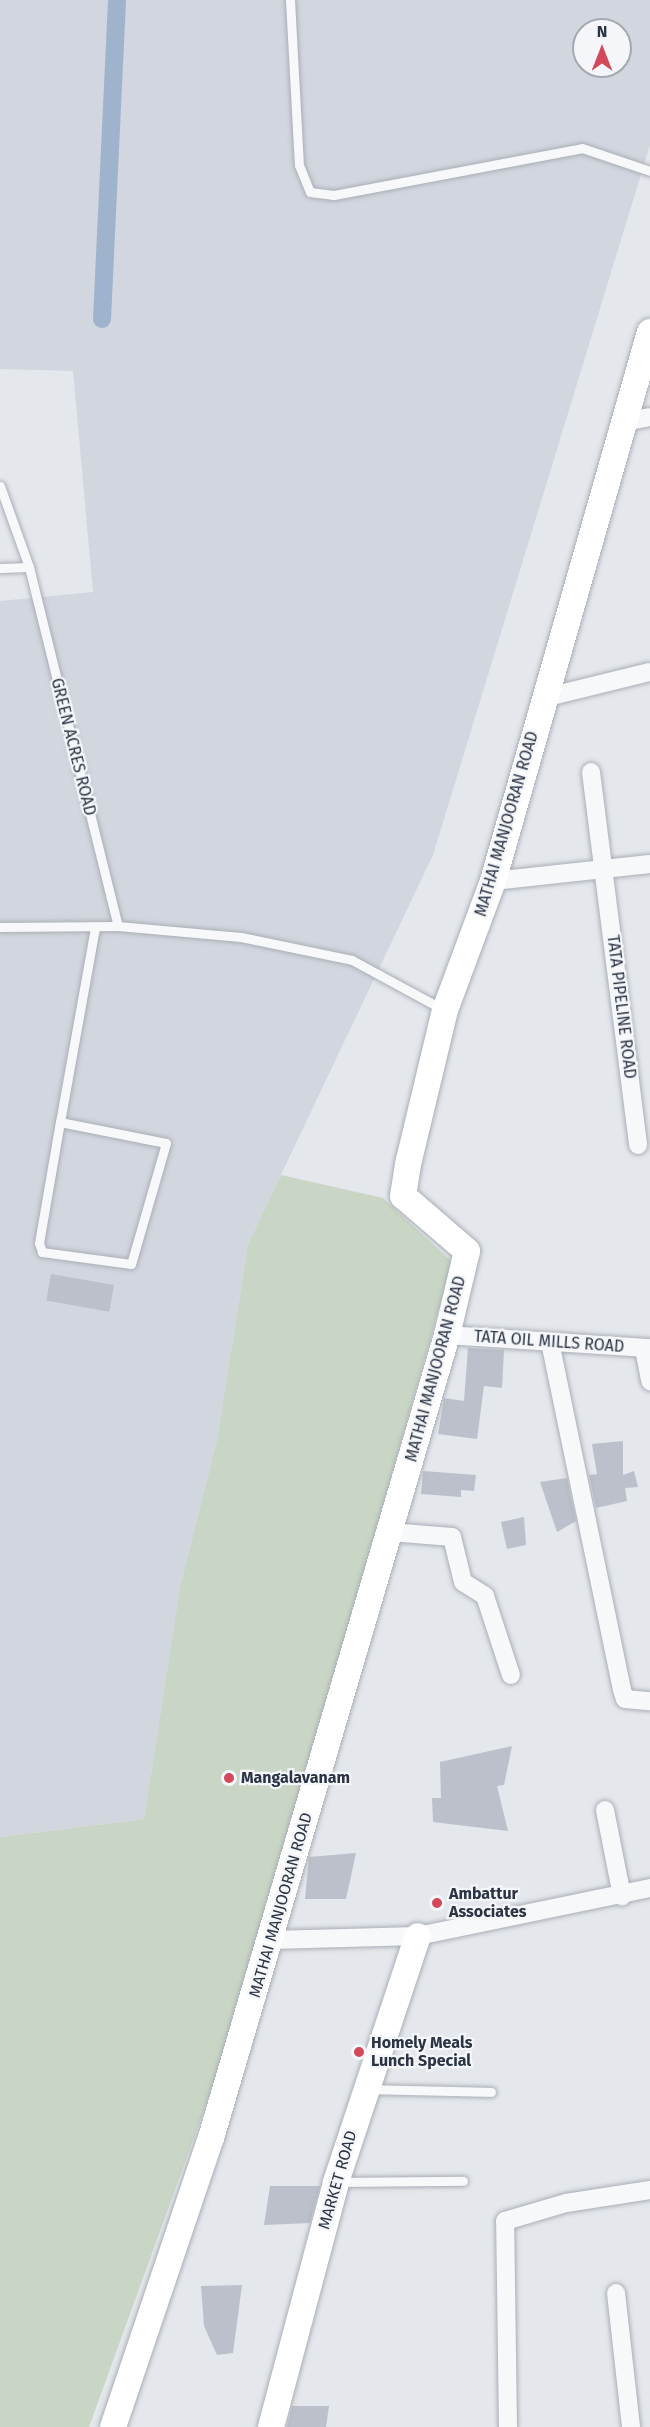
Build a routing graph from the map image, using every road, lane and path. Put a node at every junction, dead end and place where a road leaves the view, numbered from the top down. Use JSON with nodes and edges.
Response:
{"nodes":[{"id":1,"x":290,"y":0,"type":"edge"},
{"id":2,"x":650,"y":171,"type":"edge"},
{"id":3,"x":650,"y":332,"type":"edge"},
{"id":4,"x":650,"y":417,"type":"edge"},
{"id":5,"x":624,"y":422,"type":"junction"},
{"id":6,"x":0,"y":486,"type":"edge"},
{"id":7,"x":28,"y":567,"type":"junction"},
{"id":8,"x":0,"y":568,"type":"edge"},
{"id":9,"x":650,"y":672,"type":"edge"},
{"id":10,"x":543,"y":698,"type":"junction"},
{"id":11,"x":591,"y":772,"type":"dead end"},
{"id":12,"x":650,"y":864,"type":"edge"},
{"id":13,"x":604,"y":869,"type":"junction"},
{"id":14,"x":493,"y":880,"type":"junction"},
{"id":15,"x":118,"y":926,"type":"junction"},
{"id":16,"x":0,"y":927,"type":"edge"},
{"id":17,"x":95,"y":927,"type":"junction"},
{"id":18,"x":445,"y":1010,"type":"junction"},
{"id":19,"x":60,"y":1122,"type":"junction"},
{"id":20,"x":639,"y":1145,"type":"dead end"},
{"id":21,"x":447,"y":1335,"type":"junction"},
{"id":22,"x":550,"y":1342,"type":"junction"},
{"id":23,"x":647,"y":1349,"type":"edge"},
{"id":24,"x":650,"y":1382,"type":"edge"},
{"id":25,"x":390,"y":1532,"type":"junction"},
{"id":26,"x":511,"y":1675,"type":"dead end"},
{"id":27,"x":650,"y":1701,"type":"edge"},
{"id":28,"x":605,"y":1810,"type":"dead end"},
{"id":29,"x":650,"y":1888,"type":"edge"},
{"id":30,"x":622,"y":1896,"type":"junction"},
{"id":31,"x":418,"y":1936,"type":"junction"},
{"id":32,"x":271,"y":1940,"type":"junction"},
{"id":33,"x":366,"y":2089,"type":"junction"},
{"id":34,"x":491,"y":2092,"type":"dead end"},
{"id":35,"x":463,"y":2181,"type":"dead end"},
{"id":36,"x":336,"y":2182,"type":"junction"},
{"id":37,"x":650,"y":2190,"type":"edge"},
{"id":38,"x":616,"y":2293,"type":"dead end"},
{"id":39,"x":113,"y":2427,"type":"edge"},
{"id":40,"x":271,"y":2427,"type":"edge"},
{"id":41,"x":508,"y":2427,"type":"edge"},
{"id":42,"x":631,"y":2427,"type":"edge"}],
"edges":[{"from":1,"to":2,"type":"lane"},
{"from":3,"to":5,"type":"street","name":"MATHAI MANJOORAN ROAD"},
{"from":4,"to":5,"type":"street"},
{"from":5,"to":10,"type":"street","name":"MATHAI MANJOORAN ROAD"},
{"from":6,"to":7,"type":"lane","name":"GREEN ACRES ROAD"},
{"from":7,"to":8,"type":"lane"},
{"from":7,"to":15,"type":"lane","name":"GREEN ACRES ROAD"},
{"from":9,"to":10,"type":"street"},
{"from":10,"to":14,"type":"street","name":"MATHAI MANJOORAN ROAD"},
{"from":11,"to":13,"type":"street","name":"TATA PIPELINE ROAD"},
{"from":12,"to":13,"type":"street"},
{"from":13,"to":14,"type":"street"},
{"from":13,"to":20,"type":"street","name":"TATA PIPELINE ROAD"},
{"from":14,"to":18,"type":"street","name":"MATHAI MANJOORAN ROAD"},
{"from":15,"to":17,"type":"lane"},
{"from":15,"to":18,"type":"lane"},
{"from":16,"to":17,"type":"lane"},
{"from":17,"to":19,"type":"lane"},
{"from":18,"to":21,"type":"street","name":"MATHAI MANJOORAN ROAD"},
{"from":19,"to":19,"type":"lane"},
{"from":21,"to":22,"type":"street","name":"TATA OIL MILLS ROAD"},
{"from":21,"to":25,"type":"street","name":"MATHAI MANJOORAN ROAD"},
{"from":22,"to":23,"type":"street","name":"TATA OIL MILLS ROAD"},
{"from":22,"to":27,"type":"street"},
{"from":23,"to":24,"type":"street"},
{"from":25,"to":26,"type":"street"},
{"from":25,"to":32,"type":"street","name":"MATHAI MANJOORAN ROAD"},
{"from":28,"to":30,"type":"street"},
{"from":29,"to":30,"type":"street"},
{"from":30,"to":31,"type":"street"},
{"from":31,"to":32,"type":"street"},
{"from":31,"to":33,"type":"street","name":"MARKET ROAD"},
{"from":32,"to":39,"type":"street","name":"MATHAI MANJOORAN ROAD"},
{"from":33,"to":34,"type":"lane"},
{"from":33,"to":36,"type":"street","name":"MARKET ROAD"},
{"from":35,"to":36,"type":"lane"},
{"from":36,"to":40,"type":"street","name":"MARKET ROAD"},
{"from":37,"to":41,"type":"street"},
{"from":38,"to":42,"type":"street"}]}
